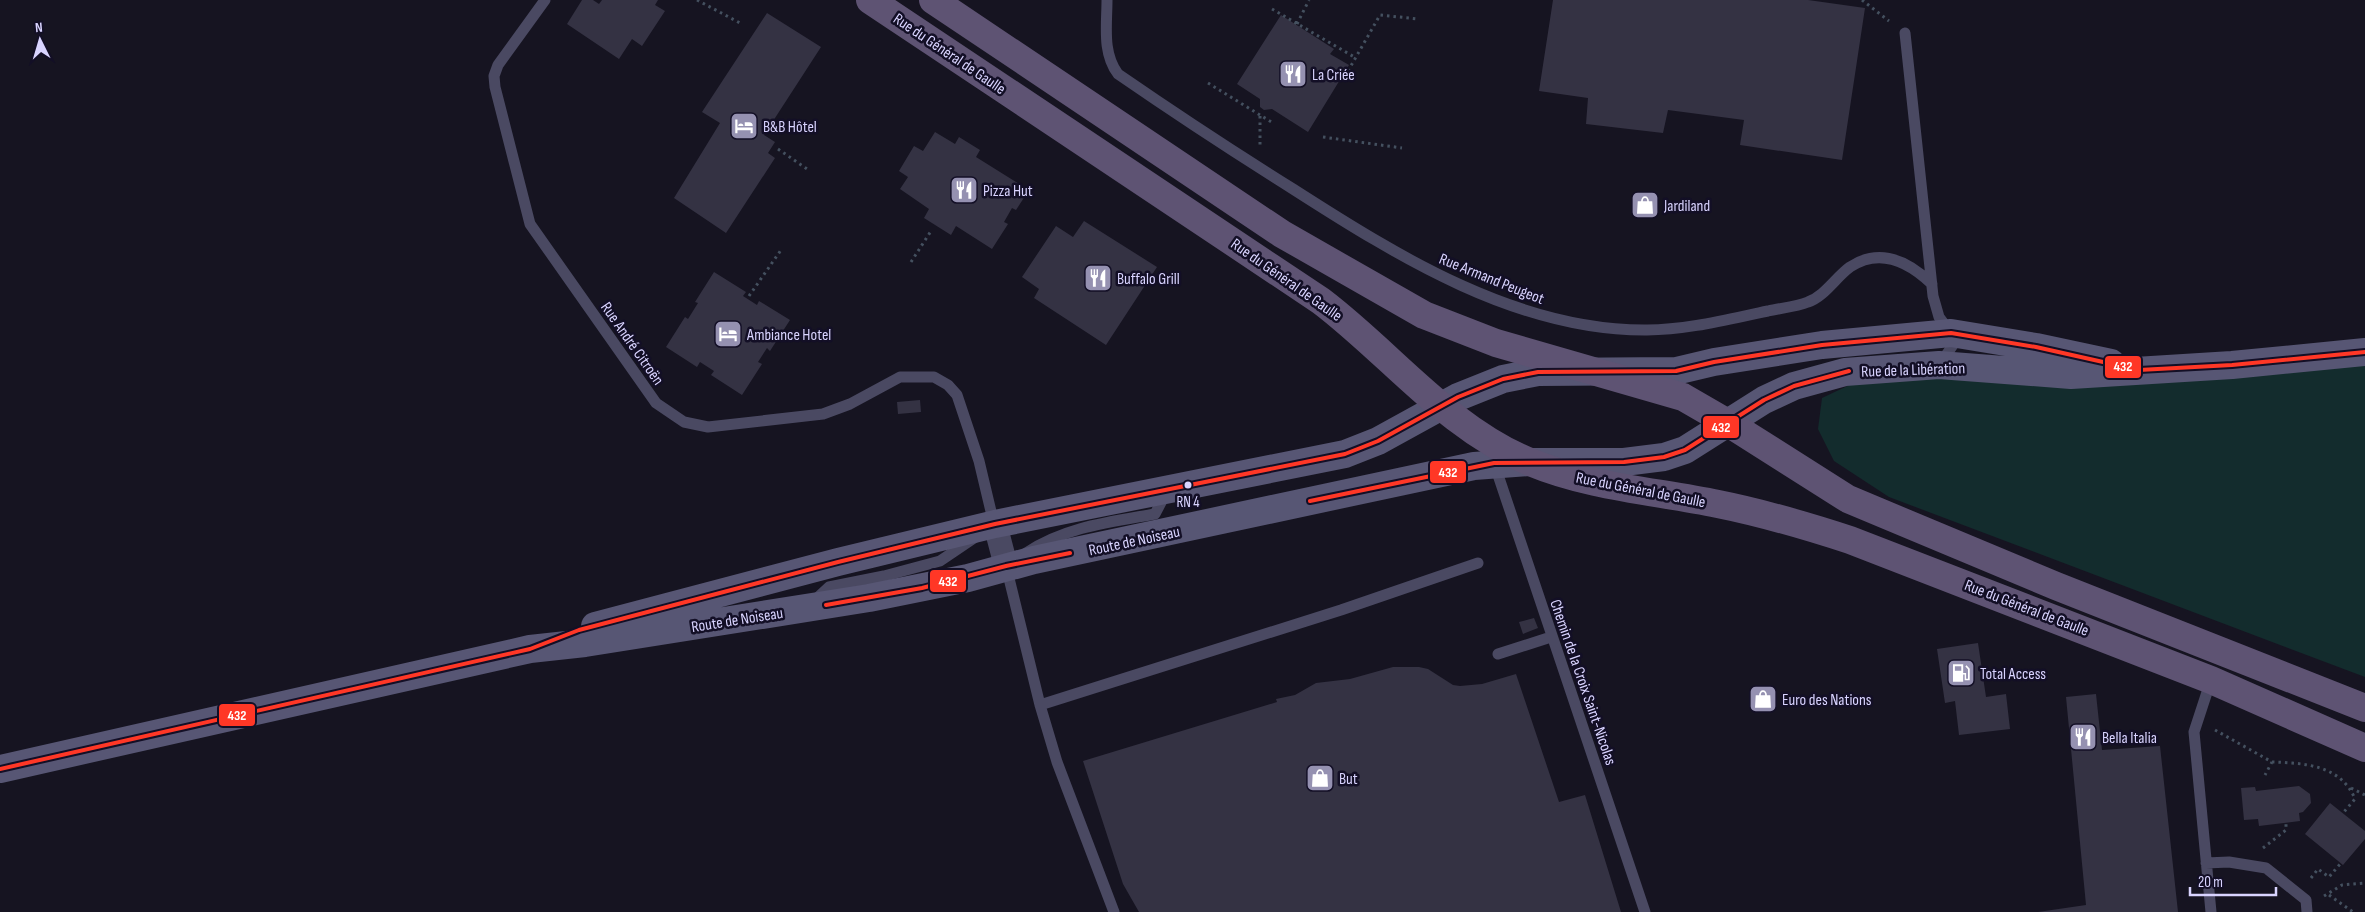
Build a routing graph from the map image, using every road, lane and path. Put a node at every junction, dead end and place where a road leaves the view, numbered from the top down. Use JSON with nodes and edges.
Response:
{"nodes":[{"id":1,"x":533,"y":0,"type":"edge"},
{"id":2,"x":544,"y":0,"type":"edge"},
{"id":3,"x":697,"y":0,"type":"edge"},
{"id":4,"x":870,"y":0,"type":"edge"},
{"id":5,"x":933,"y":0,"type":"edge"},
{"id":6,"x":1106,"y":0,"type":"edge"},
{"id":7,"x":1309,"y":0,"type":"edge"},
{"id":8,"x":1862,"y":0,"type":"edge"},
{"id":9,"x":1272,"y":9,"type":"dead end"},
{"id":10,"x":535,"y":14,"type":"junction"},
{"id":11,"x":1418,"y":19,"type":"dead end"},
{"id":12,"x":740,"y":23,"type":"dead end"},
{"id":13,"x":1297,"y":24,"type":"junction"},
{"id":14,"x":1905,"y":33,"type":"joint"},
{"id":15,"x":1356,"y":58,"type":"junction"},
{"id":16,"x":1348,"y":72,"type":"dead end"},
{"id":17,"x":1208,"y":83,"type":"dead end"},
{"id":18,"x":1273,"y":123,"type":"dead end"},
{"id":19,"x":1323,"y":137,"type":"dead end"},
{"id":20,"x":1402,"y":148,"type":"dead end"},
{"id":21,"x":778,"y":149,"type":"dead end"},
{"id":22,"x":810,"y":171,"type":"dead end"},
{"id":23,"x":930,"y":231,"type":"dead end"},
{"id":24,"x":781,"y":250,"type":"dead end"},
{"id":25,"x":911,"y":262,"type":"dead end"},
{"id":26,"x":1932,"y":284,"type":"junction"},
{"id":27,"x":748,"y":296,"type":"dead end"},
{"id":28,"x":1951,"y":333,"type":"junction"},
{"id":29,"x":2365,"y":352,"type":"edge"},
{"id":30,"x":1939,"y":365,"type":"junction"},
{"id":31,"x":2139,"y":370,"type":"junction"},
{"id":32,"x":1598,"y":372,"type":"junction"},
{"id":33,"x":1441,"y":406,"type":"junction"},
{"id":34,"x":1728,"y":423,"type":"junction"},
{"id":35,"x":1529,"y":462,"type":"junction"},
{"id":36,"x":1494,"y":463,"type":"junction"},
{"id":37,"x":1168,"y":490,"type":"junction"},
{"id":38,"x":995,"y":524,"type":"junction"},
{"id":39,"x":1478,"y":563,"type":"dead end"},
{"id":40,"x":1006,"y":566,"type":"junction"},
{"id":41,"x":808,"y":608,"type":"junction"},
{"id":42,"x":1551,"y":637,"type":"junction"},
{"id":43,"x":530,"y":649,"type":"junction"},
{"id":44,"x":1498,"y":654,"type":"dead end"},
{"id":45,"x":2211,"y":680,"type":"junction"},
{"id":46,"x":1040,"y":705,"type":"junction"},
{"id":47,"x":2365,"y":708,"type":"edge"},
{"id":48,"x":2197,"y":721,"type":"junction"},
{"id":49,"x":2365,"y":748,"type":"edge"},
{"id":50,"x":2272,"y":762,"type":"junction"},
{"id":51,"x":0,"y":769,"type":"edge"},
{"id":52,"x":2265,"y":775,"type":"dead end"},
{"id":53,"x":2350,"y":787,"type":"junction"},
{"id":54,"x":2365,"y":795,"type":"edge"},
{"id":55,"x":2343,"y":813,"type":"dead end"},
{"id":56,"x":2286,"y":823,"type":"dead end"},
{"id":57,"x":2206,"y":863,"type":"junction"},
{"id":58,"x":2340,"y":863,"type":"dead end"},
{"id":59,"x":2258,"y":867,"type":"junction"},
{"id":60,"x":2365,"y":882,"type":"edge"},
{"id":61,"x":2329,"y":895,"type":"junction"},
{"id":62,"x":2302,"y":897,"type":"junction"},
{"id":63,"x":1114,"y":912,"type":"edge"},
{"id":64,"x":1645,"y":912,"type":"edge"},
{"id":65,"x":2211,"y":912,"type":"edge"},
{"id":66,"x":2308,"y":912,"type":"edge"},
{"id":67,"x":2353,"y":912,"type":"edge"}],
"edges":[{"from":1,"to":10,"type":"lane"},
{"from":2,"to":10,"type":"lane","name":"Rue André Citroën"},
{"from":3,"to":12,"type":"path"},
{"from":4,"to":33,"type":"main road","name":"Rue du Général de Gaulle"},
{"from":5,"to":32,"type":"main road","name":"Rue du Général de Gaulle"},
{"from":6,"to":26,"type":"lane","name":"Rue Armand Peugeot"},
{"from":7,"to":13,"type":"path"},
{"from":8,"to":14,"type":"path"},
{"from":9,"to":13,"type":"path"},
{"from":10,"to":38,"type":"lane","name":"Rue André Citroën"},
{"from":11,"to":15,"type":"path"},
{"from":13,"to":15,"type":"path"},
{"from":14,"to":26,"type":"lane"},
{"from":15,"to":16,"type":"path"},
{"from":17,"to":18,"type":"path"},
{"from":19,"to":20,"type":"path"},
{"from":21,"to":22,"type":"path"},
{"from":23,"to":25,"type":"path"},
{"from":24,"to":27,"type":"path"},
{"from":26,"to":28,"type":"lane"},
{"from":28,"to":30,"type":"lane"},
{"from":28,"to":31,"type":"main road","name":"Rue de la Libération"},
{"from":28,"to":32,"type":"main road","name":"Rue de la Libération"},
{"from":29,"to":31,"type":"main road","name":"Rue de la Libération"},
{"from":30,"to":31,"type":"main road","name":"Rue de la Libération"},
{"from":30,"to":34,"type":"main road","name":"Rue de la Libération"},
{"from":32,"to":33,"type":"main road","name":"Rue de la Libération"},
{"from":32,"to":34,"type":"main road","name":"Rue du Général de Gaulle"},
{"from":33,"to":35,"type":"main road","name":"Rue du Général de Gaulle"},
{"from":33,"to":37,"type":"main road","name":"Route de Noiseau"},
{"from":34,"to":35,"type":"main road","name":"Rue de la Libération"},
{"from":34,"to":47,"type":"main road","name":"Rue du Général de Gaulle"},
{"from":35,"to":36,"type":"main road","name":"Route de Noiseau"},
{"from":35,"to":45,"type":"main road","name":"Rue du Général de Gaulle"},
{"from":36,"to":40,"type":"main road","name":"Route de Noiseau"},
{"from":36,"to":42,"type":"lane","name":"Chemin de la Croix Saint-Nicolas"},
{"from":37,"to":38,"type":"main road","name":"Route de Noiseau"},
{"from":37,"to":40,"type":"lane"},
{"from":38,"to":40,"type":"street"},
{"from":38,"to":41,"type":"lane"},
{"from":38,"to":43,"type":"main road","name":"Route de Noiseau"},
{"from":39,"to":46,"type":"lane"},
{"from":40,"to":41,"type":"main road","name":"Route de Noiseau"},
{"from":40,"to":46,"type":"lane"},
{"from":41,"to":43,"type":"main road","name":"Route de Noiseau"},
{"from":42,"to":44,"type":"lane"},
{"from":42,"to":64,"type":"lane","name":"Chemin de la Croix Saint-Nicolas"},
{"from":43,"to":51,"type":"main road","name":"Route de Noiseau"},
{"from":45,"to":48,"type":"lane"},
{"from":45,"to":49,"type":"main road","name":"Rue du Général de Gaulle"},
{"from":46,"to":63,"type":"lane"},
{"from":48,"to":50,"type":"path"},
{"from":48,"to":57,"type":"lane"},
{"from":50,"to":52,"type":"path"},
{"from":50,"to":53,"type":"path"},
{"from":53,"to":54,"type":"path"},
{"from":53,"to":55,"type":"path"},
{"from":56,"to":59,"type":"path"},
{"from":57,"to":59,"type":"lane"},
{"from":57,"to":65,"type":"lane"},
{"from":58,"to":62,"type":"path"},
{"from":59,"to":62,"type":"lane"},
{"from":60,"to":61,"type":"path"},
{"from":61,"to":62,"type":"path"},
{"from":61,"to":67,"type":"path"},
{"from":62,"to":66,"type":"lane"}]}
